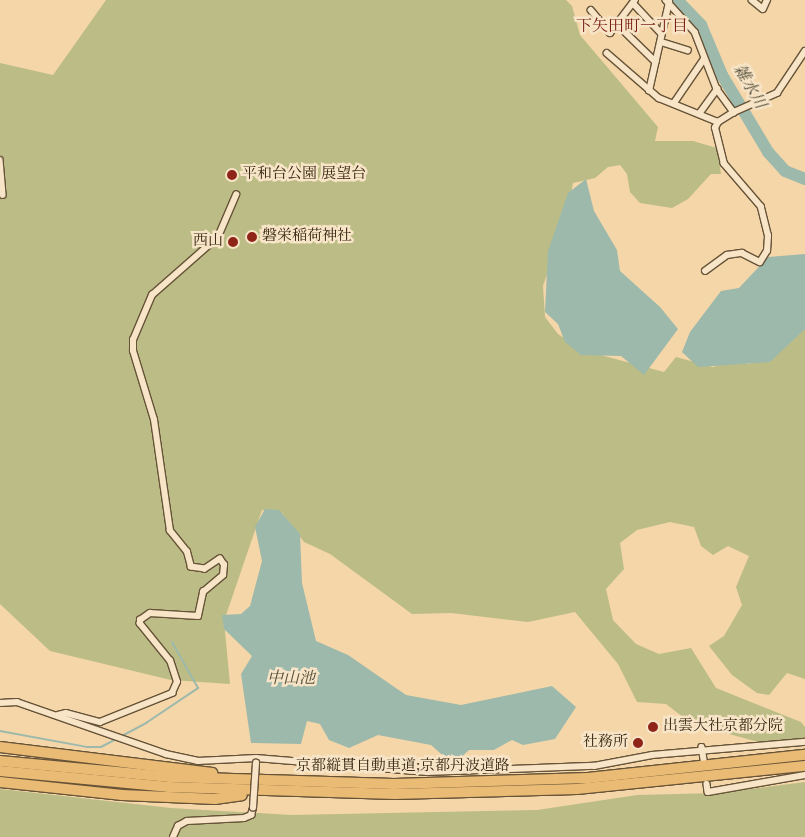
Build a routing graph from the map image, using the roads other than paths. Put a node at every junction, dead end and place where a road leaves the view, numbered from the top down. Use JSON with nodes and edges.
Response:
{"nodes":[{"id":1,"x":752,"y":0,"type":"edge"},
{"id":2,"x":766,"y":0,"type":"edge"},
{"id":3,"x":634,"y":1,"type":"edge"},
{"id":4,"x":668,"y":1,"type":"edge"},
{"id":5,"x":591,"y":10,"type":"dead end"},
{"id":6,"x":617,"y":24,"type":"junction"},
{"id":7,"x":662,"y":34,"type":"junction"},
{"id":8,"x":660,"y":42,"type":"junction"},
{"id":9,"x":688,"y":50,"type":"dead end"},
{"id":10,"x":805,"y":51,"type":"edge"},
{"id":11,"x":606,"y":53,"type":"dead end"},
{"id":12,"x":704,"y":59,"type":"junction"},
{"id":13,"x":656,"y":62,"type":"junction"},
{"id":14,"x":717,"y":89,"type":"junction"},
{"id":15,"x":649,"y":91,"type":"junction"},
{"id":16,"x":674,"y":103,"type":"junction"},
{"id":17,"x":734,"y":112,"type":"junction"},
{"id":18,"x":699,"y":114,"type":"junction"},
{"id":19,"x":718,"y":122,"type":"junction"},
{"id":20,"x":0,"y":160,"type":"edge"},
{"id":21,"x":3,"y":195,"type":"dead end"},
{"id":22,"x":236,"y":195,"type":"dead end"},
{"id":23,"x":705,"y":271,"type":"dead end"},
{"id":24,"x":0,"y":703,"type":"edge"},
{"id":25,"x":56,"y":715,"type":"junction"},
{"id":26,"x":805,"y":742,"type":"edge"},
{"id":27,"x":0,"y":748,"type":"edge"},
{"id":28,"x":702,"y":749,"type":"junction"},
{"id":29,"x":805,"y":756,"type":"edge"},
{"id":30,"x":256,"y":760,"type":"junction"},
{"id":31,"x":704,"y":760,"type":"dead end"},
{"id":32,"x":0,"y":761,"type":"edge"},
{"id":33,"x":805,"y":766,"type":"edge"},
{"id":34,"x":0,"y":771,"type":"edge"},
{"id":35,"x":805,"y":775,"type":"edge"},
{"id":36,"x":0,"y":782,"type":"edge"},
{"id":37,"x":357,"y":784,"type":"junction"},
{"id":38,"x":707,"y":784,"type":"dead end"},
{"id":39,"x":270,"y":792,"type":"junction"},
{"id":40,"x":173,"y":837,"type":"edge"}],
"edges":[{"from":1,"to":2,"type":"street"},
{"from":3,"to":6,"type":"street"},
{"from":3,"to":7,"type":"street"},
{"from":4,"to":7,"type":"street"},
{"from":4,"to":12,"type":"street"},
{"from":5,"to":6,"type":"street"},
{"from":6,"to":13,"type":"street"},
{"from":7,"to":8,"type":"street"},
{"from":8,"to":9,"type":"street"},
{"from":8,"to":13,"type":"street"},
{"from":10,"to":17,"type":"street"},
{"from":11,"to":15,"type":"street"},
{"from":12,"to":14,"type":"street"},
{"from":12,"to":16,"type":"street"},
{"from":13,"to":15,"type":"street"},
{"from":14,"to":17,"type":"street"},
{"from":14,"to":18,"type":"street"},
{"from":15,"to":16,"type":"street"},
{"from":16,"to":18,"type":"street"},
{"from":17,"to":19,"type":"street"},
{"from":18,"to":19,"type":"street"},
{"from":19,"to":23,"type":"street"},
{"from":20,"to":21,"type":"street"},
{"from":22,"to":25,"type":"street"},
{"from":24,"to":25,"type":"street"},
{"from":25,"to":30,"type":"street"},
{"from":26,"to":28,"type":"street"},
{"from":27,"to":37,"type":"highway"},
{"from":28,"to":30,"type":"street"},
{"from":28,"to":31,"type":"street"},
{"from":29,"to":37,"type":"highway","name":"京都縦貫自動車道;京都丹波道路"},
{"from":30,"to":40,"type":"street","bridge":true},
{"from":32,"to":37,"type":"highway","name":"京都縦貫自動車道;京都丹波道路"},
{"from":33,"to":39,"type":"highway","name":"京都縦貫自動車道;京都丹波道路"},
{"from":34,"to":39,"type":"highway","name":"京都縦貫自動車道;京都丹波道路"},
{"from":35,"to":38,"type":"street"},
{"from":36,"to":39,"type":"highway"}]}
